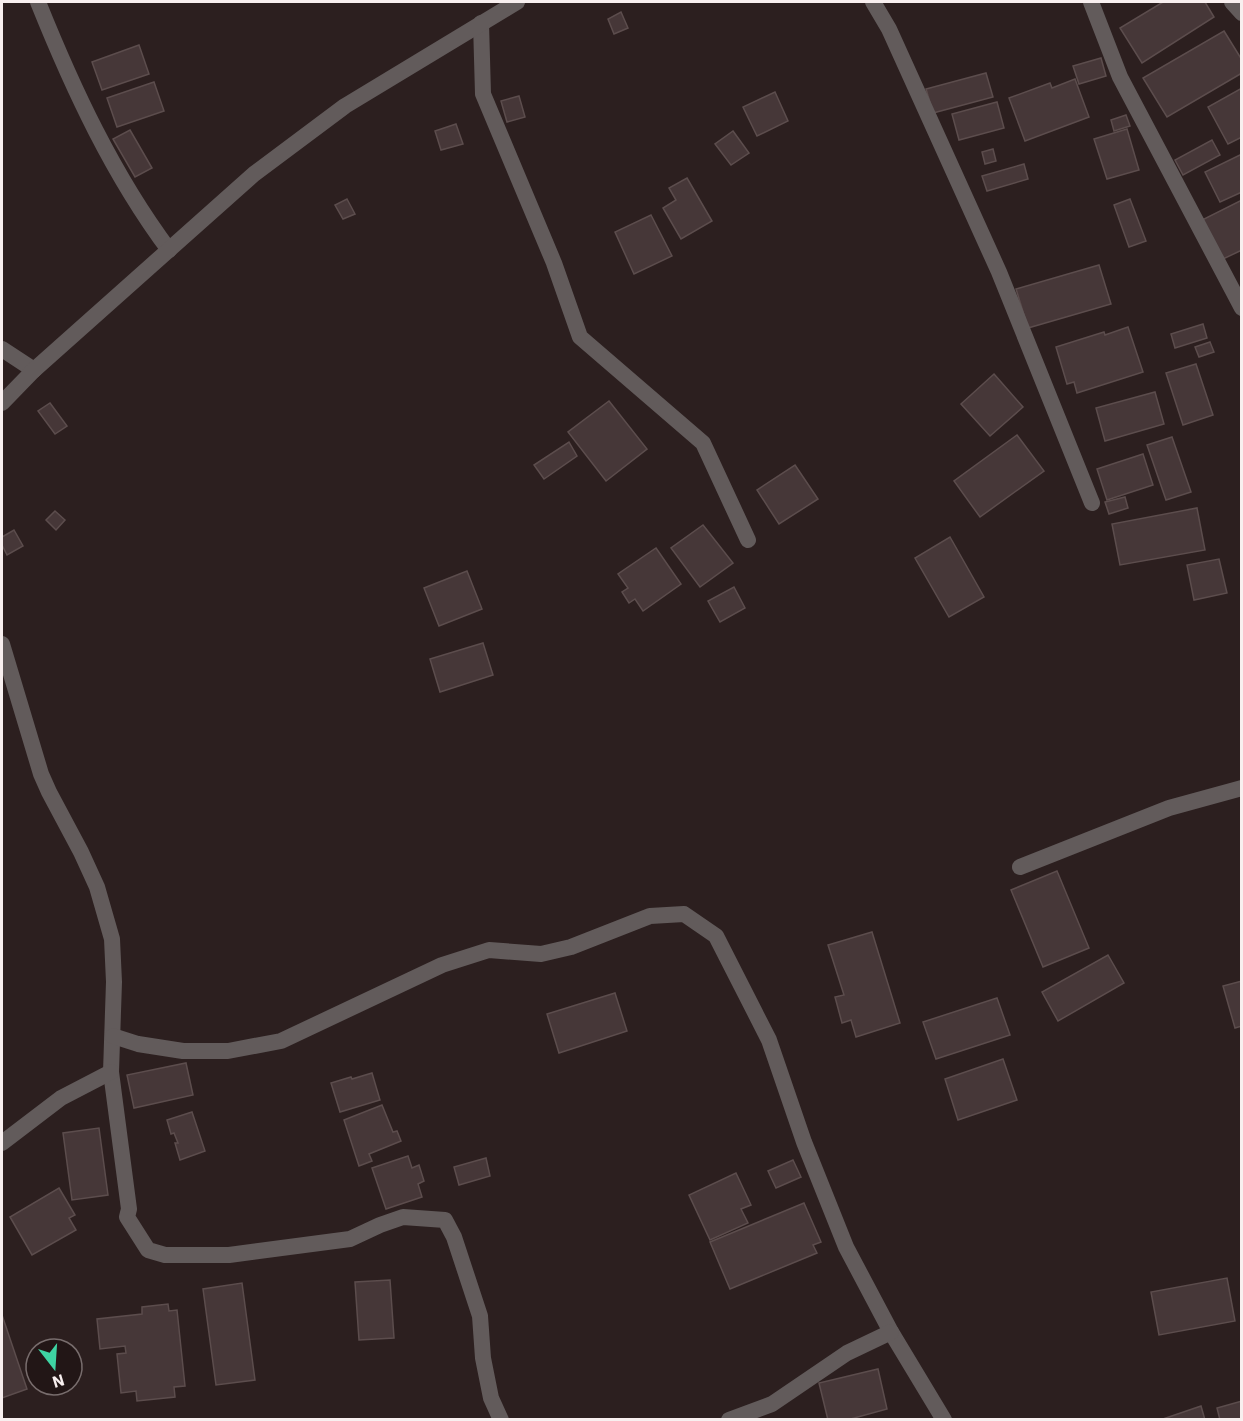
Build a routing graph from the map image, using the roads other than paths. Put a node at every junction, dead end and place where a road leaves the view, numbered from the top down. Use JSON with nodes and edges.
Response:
{"nodes":[{"id":1,"x":38,"y":2,"type":"edge"},
{"id":2,"x":517,"y":2,"type":"edge"},
{"id":3,"x":873,"y":2,"type":"edge"},
{"id":4,"x":1091,"y":2,"type":"edge"},
{"id":5,"x":1232,"y":2,"type":"edge"},
{"id":6,"x":1242,"y":13,"type":"edge"},
{"id":7,"x":481,"y":23,"type":"junction"},
{"id":8,"x":170,"y":250,"type":"junction"},
{"id":9,"x":1242,"y":308,"type":"edge"},
{"id":10,"x":2,"y":349,"type":"edge"},
{"id":11,"x":34,"y":369,"type":"junction"},
{"id":12,"x":2,"y":403,"type":"edge"},
{"id":13,"x":1092,"y":503,"type":"dead end"},
{"id":14,"x":748,"y":540,"type":"dead end"},
{"id":15,"x":2,"y":644,"type":"edge"},
{"id":16,"x":1242,"y":788,"type":"edge"},
{"id":17,"x":1020,"y":867,"type":"dead end"},
{"id":18,"x":112,"y":1036,"type":"junction"},
{"id":19,"x":111,"y":1072,"type":"junction"},
{"id":20,"x":2,"y":1143,"type":"edge"},
{"id":21,"x":891,"y":1332,"type":"junction"},
{"id":22,"x":501,"y":1419,"type":"edge"},
{"id":23,"x":729,"y":1419,"type":"edge"},
{"id":24,"x":944,"y":1419,"type":"edge"}],
"edges":[{"from":1,"to":8,"type":"street"},
{"from":2,"to":7,"type":"street"},
{"from":3,"to":13,"type":"street"},
{"from":4,"to":9,"type":"street"},
{"from":5,"to":6,"type":"street"},
{"from":7,"to":8,"type":"street"},
{"from":7,"to":14,"type":"street"},
{"from":8,"to":11,"type":"street"},
{"from":10,"to":11,"type":"street"},
{"from":11,"to":12,"type":"street"},
{"from":15,"to":18,"type":"street"},
{"from":16,"to":17,"type":"street"},
{"from":18,"to":19,"type":"street"},
{"from":18,"to":21,"type":"street"},
{"from":19,"to":20,"type":"street"},
{"from":19,"to":22,"type":"street"},
{"from":21,"to":23,"type":"street"},
{"from":21,"to":24,"type":"street"}]}
